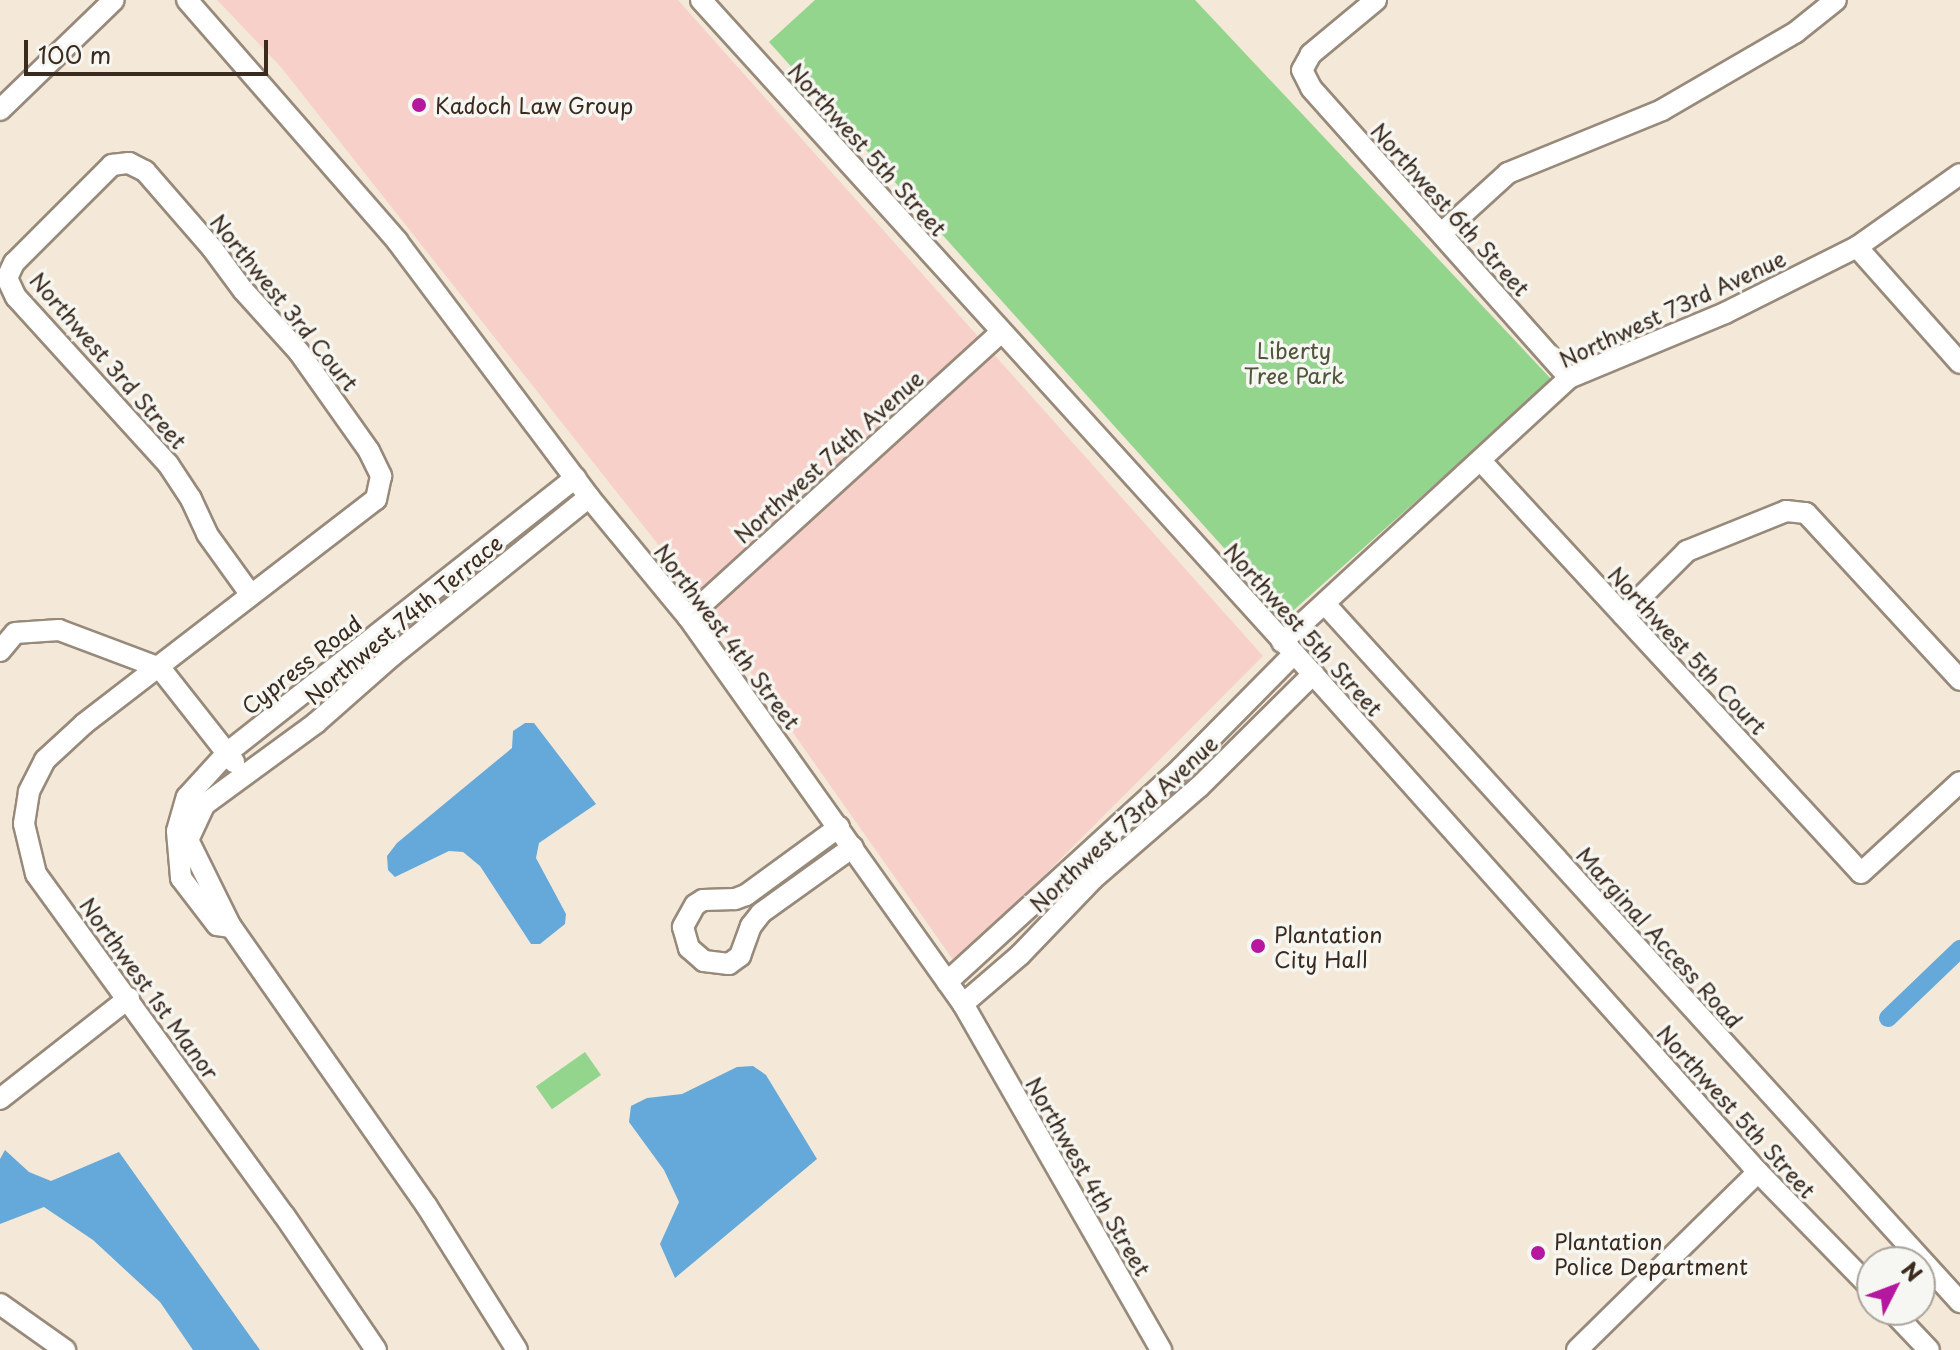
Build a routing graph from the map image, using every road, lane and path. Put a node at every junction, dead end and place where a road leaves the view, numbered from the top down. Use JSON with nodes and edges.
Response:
{"nodes":[{"id":1,"x":114,"y":0,"type":"edge"},
{"id":2,"x":187,"y":0,"type":"edge"},
{"id":3,"x":701,"y":0,"type":"edge"},
{"id":4,"x":1376,"y":0,"type":"edge"},
{"id":5,"x":1836,"y":0,"type":"edge"},
{"id":6,"x":0,"y":110,"type":"edge"},
{"id":7,"x":1960,"y":174,"type":"edge"},
{"id":8,"x":1442,"y":233,"type":"junction"},
{"id":9,"x":1857,"y":247,"type":"junction"},
{"id":10,"x":3,"y":276,"type":"edge"},
{"id":11,"x":1001,"y":332,"type":"junction"},
{"id":12,"x":1960,"y":363,"type":"edge"},
{"id":13,"x":1569,"y":378,"type":"junction"},
{"id":14,"x":1481,"y":461,"type":"junction"},
{"id":15,"x":575,"y":478,"type":"junction"},
{"id":16,"x":381,"y":487,"type":"joint"},
{"id":17,"x":589,"y":497,"type":"junction"},
{"id":18,"x":251,"y":595,"type":"junction"},
{"id":19,"x":1325,"y":604,"type":"junction"},
{"id":20,"x":1623,"y":615,"type":"junction"},
{"id":21,"x":688,"y":617,"type":"junction"},
{"id":22,"x":1288,"y":648,"type":"junction"},
{"id":23,"x":0,"y":651,"type":"edge"},
{"id":24,"x":160,"y":668,"type":"junction"},
{"id":25,"x":1313,"y":674,"type":"junction"},
{"id":26,"x":1960,"y":680,"type":"edge"},
{"id":27,"x":227,"y":753,"type":"junction"},
{"id":28,"x":244,"y":775,"type":"junction"},
{"id":29,"x":1960,"y":782,"type":"edge"},
{"id":30,"x":839,"y":827,"type":"junction"},
{"id":31,"x":853,"y":847,"type":"junction"},
{"id":32,"x":231,"y":927,"type":"junction"},
{"id":33,"x":947,"y":982,"type":"junction"},
{"id":34,"x":129,"y":998,"type":"junction"},
{"id":35,"x":963,"y":1004,"type":"junction"},
{"id":36,"x":0,"y":1099,"type":"edge"},
{"id":37,"x":1758,"y":1172,"type":"junction"},
{"id":38,"x":1856,"y":1273,"type":"edge"},
{"id":39,"x":1960,"y":1302,"type":"edge"},
{"id":40,"x":0,"y":1304,"type":"edge"},
{"id":41,"x":1906,"y":1326,"type":"edge"},
{"id":42,"x":65,"y":1350,"type":"edge"},
{"id":43,"x":376,"y":1350,"type":"edge"},
{"id":44,"x":517,"y":1350,"type":"edge"},
{"id":45,"x":1161,"y":1350,"type":"edge"},
{"id":46,"x":1577,"y":1350,"type":"edge"},
{"id":47,"x":1929,"y":1350,"type":"edge"}],
"edges":[{"from":1,"to":6,"type":"street"},
{"from":2,"to":15,"type":"street","name":"Northwest 4th Street"},
{"from":3,"to":11,"type":"street","name":"Northwest 5th Street"},
{"from":4,"to":8,"type":"street","name":"Northwest 6th Street"},
{"from":5,"to":8,"type":"street"},
{"from":7,"to":9,"type":"street","name":"Northwest 73rd Avenue"},
{"from":8,"to":13,"type":"street","name":"Northwest 6th Street"},
{"from":9,"to":12,"type":"street"},
{"from":9,"to":13,"type":"street","name":"Northwest 73rd Avenue"},
{"from":10,"to":16,"type":"street","name":"Northwest 3rd Court"},
{"from":10,"to":18,"type":"street","name":"Northwest 3rd Street"},
{"from":11,"to":21,"type":"street","name":"Northwest 74th Avenue"},
{"from":11,"to":22,"type":"street","name":"Northwest 5th Street"},
{"from":13,"to":14,"type":"street","name":"Northwest 73rd Avenue"},
{"from":14,"to":19,"type":"street","name":"Northwest 73rd Avenue"},
{"from":14,"to":20,"type":"street","name":"Northwest 5th Court"},
{"from":15,"to":17,"type":"street","name":"Northwest 4th Street"},
{"from":15,"to":27,"type":"street","name":"Cypress Road"},
{"from":16,"to":18,"type":"street","name":"Northwest 1st Manor"},
{"from":17,"to":21,"type":"street","name":"Northwest 4th Street"},
{"from":17,"to":28,"type":"street","name":"Northwest 74th Terrace"},
{"from":18,"to":24,"type":"street","name":"Northwest 1st Manor"},
{"from":19,"to":22,"type":"street","name":"Northwest 73rd Avenue"},
{"from":19,"to":39,"type":"street","name":"Marginal Access Road"},
{"from":20,"to":26,"type":"street"},
{"from":20,"to":29,"type":"street","name":"Northwest 5th Court"},
{"from":21,"to":30,"type":"street","name":"Northwest 4th Street"},
{"from":22,"to":25,"type":"street","name":"Northwest 5th Street"},
{"from":22,"to":33,"type":"street","name":"Northwest 73rd Avenue"},
{"from":23,"to":24,"type":"street"},
{"from":24,"to":27,"type":"street"},
{"from":24,"to":34,"type":"street","name":"Northwest 1st Manor"},
{"from":25,"to":35,"type":"street","name":"Northwest 73rd Avenue"},
{"from":25,"to":37,"type":"street","name":"Northwest 5th Street"},
{"from":27,"to":28,"type":"street"},
{"from":27,"to":32,"type":"street","name":"Cypress Road"},
{"from":28,"to":32,"type":"street","name":"Cypress Road"},
{"from":30,"to":31,"type":"street","name":"Northwest 4th Street"},
{"from":30,"to":31,"type":"street"},
{"from":31,"to":33,"type":"street","name":"Northwest 4th Street"},
{"from":32,"to":44,"type":"street","name":"Cypress Road"},
{"from":33,"to":35,"type":"street","name":"Northwest 4th Street"},
{"from":34,"to":36,"type":"street"},
{"from":34,"to":43,"type":"street","name":"Northwest 1st Manor"},
{"from":35,"to":45,"type":"street","name":"Northwest 4th Street"},
{"from":37,"to":38,"type":"street","name":"Northwest 5th Street"},
{"from":37,"to":46,"type":"street"},
{"from":40,"to":42,"type":"street"},
{"from":41,"to":47,"type":"street"}]}
